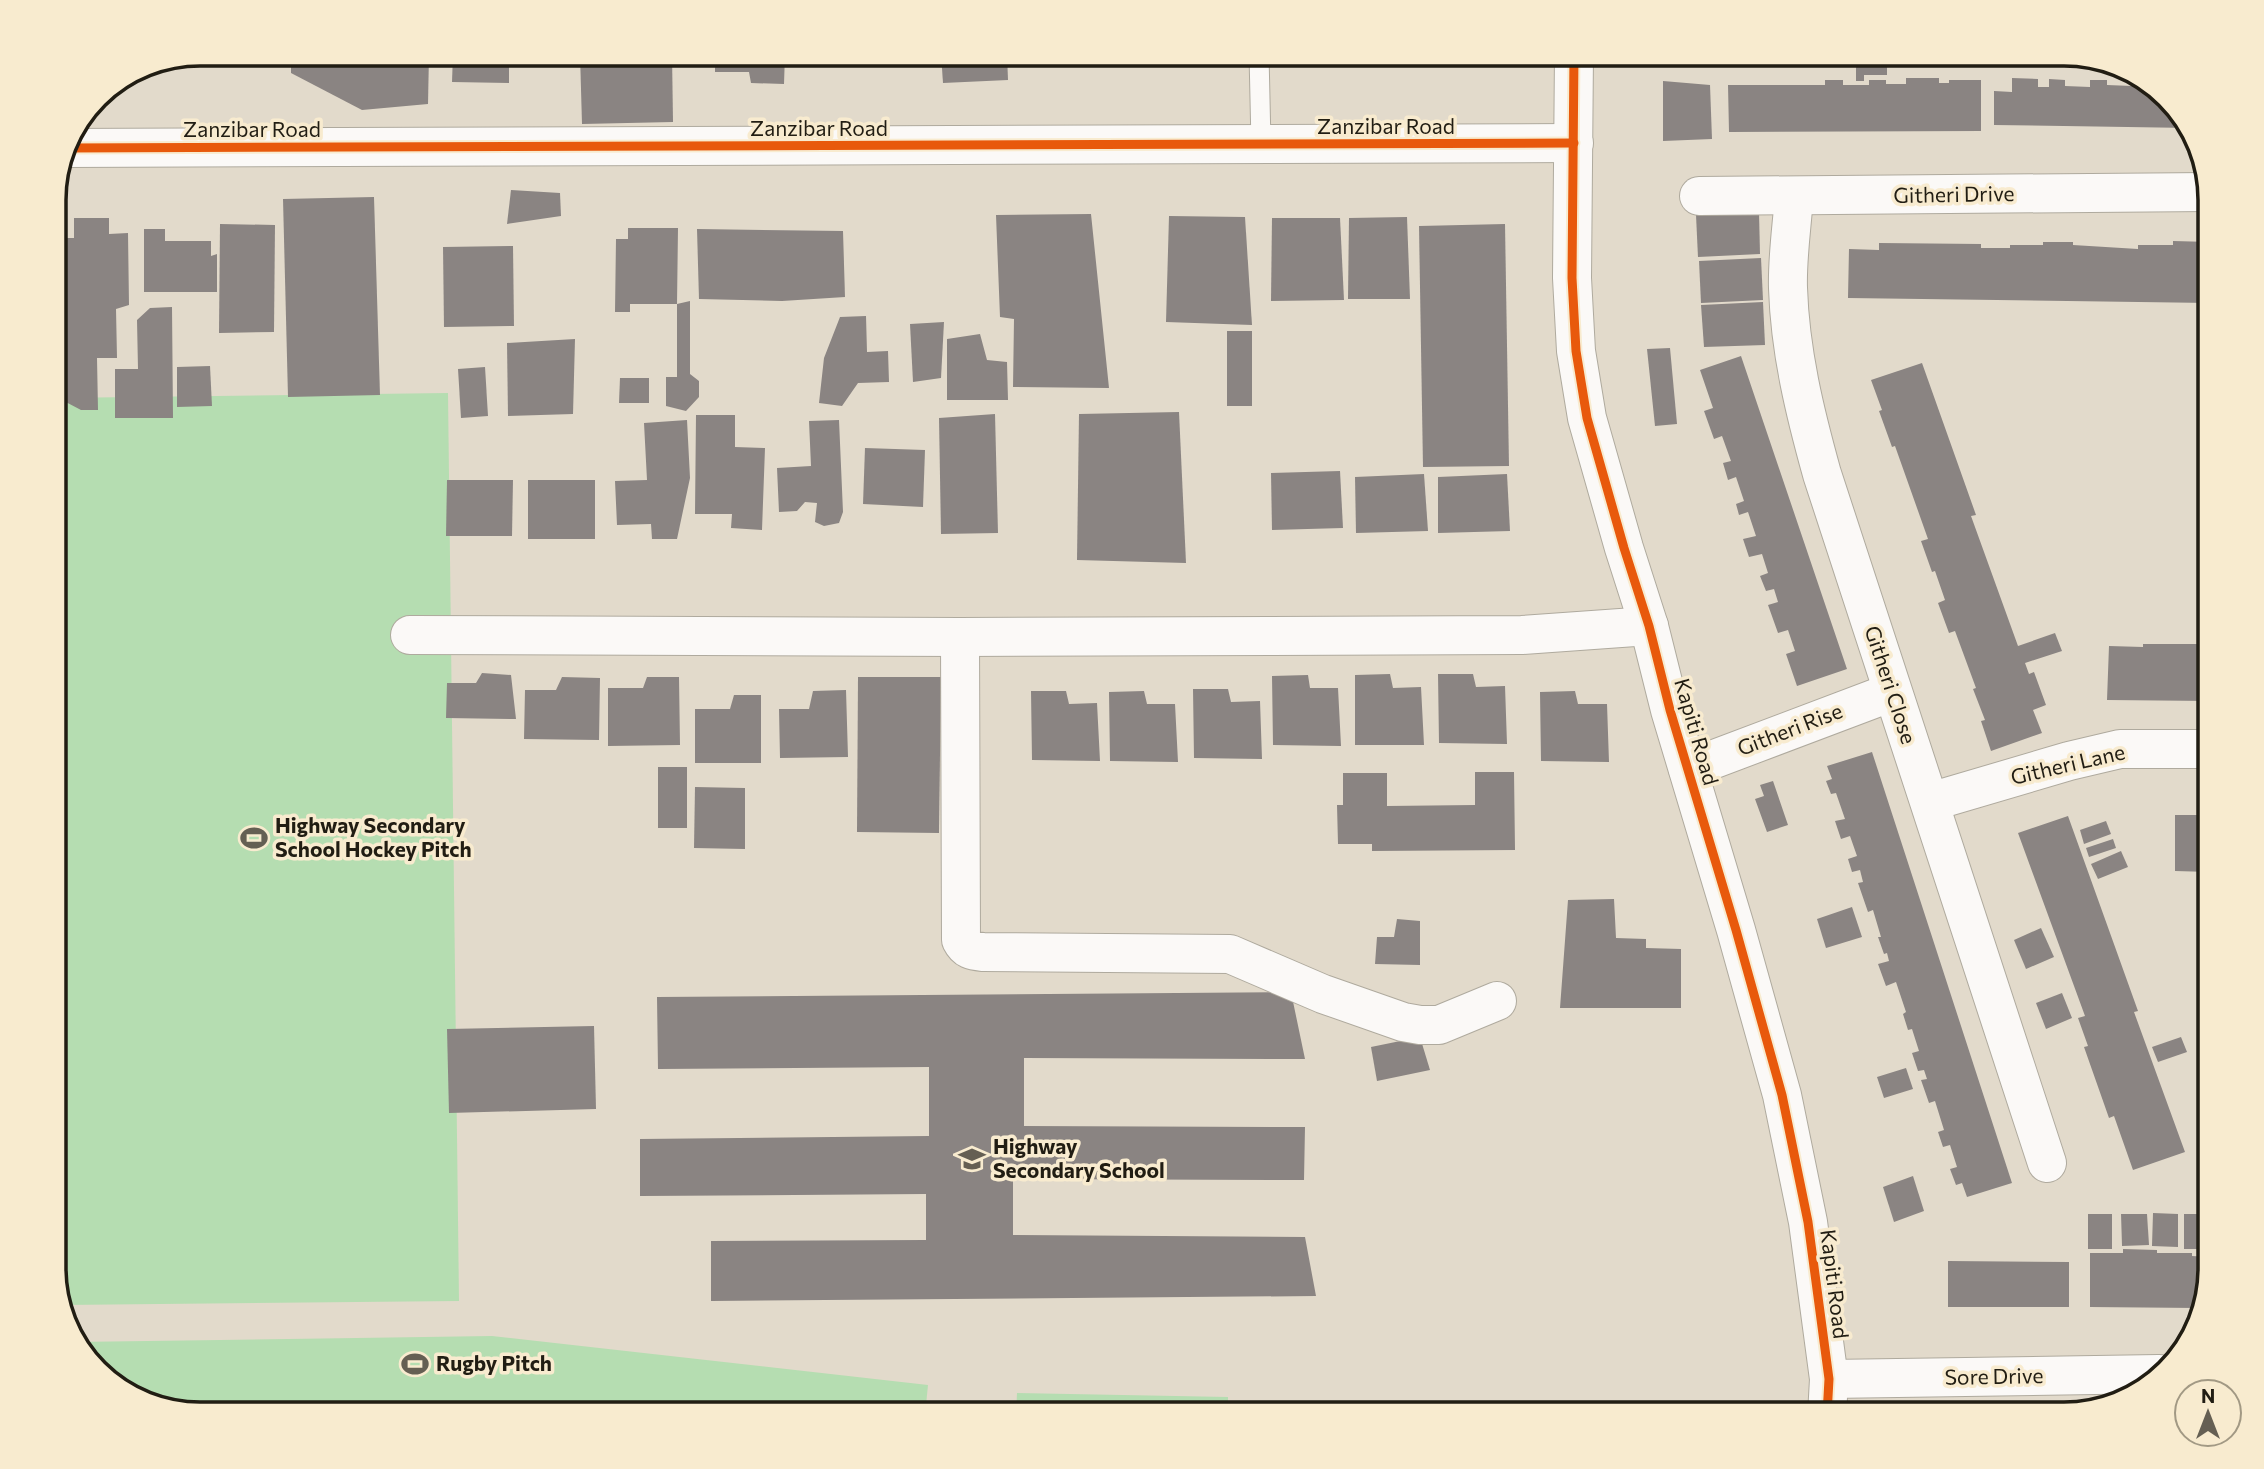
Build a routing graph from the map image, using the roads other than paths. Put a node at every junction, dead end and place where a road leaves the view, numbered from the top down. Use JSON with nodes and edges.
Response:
{"nodes":[{"id":1,"x":1259,"y":66,"type":"edge"},
{"id":2,"x":1574,"y":66,"type":"edge"},
{"id":3,"x":1574,"y":143,"type":"junction"},
{"id":4,"x":1261,"y":145,"type":"junction"},
{"id":5,"x":77,"y":148,"type":"edge"},
{"id":6,"x":2197,"y":192,"type":"edge"},
{"id":7,"x":1699,"y":195,"type":"dead end"},
{"id":8,"x":1794,"y":196,"type":"junction"},
{"id":9,"x":1649,"y":626,"type":"junction"},
{"id":10,"x":410,"y":635,"type":"dead end"},
{"id":11,"x":960,"y":637,"type":"junction"},
{"id":12,"x":1892,"y":692,"type":"junction"},
{"id":13,"x":2198,"y":749,"type":"edge"},
{"id":14,"x":1688,"y":769,"type":"junction"},
{"id":15,"x":1930,"y":802,"type":"junction"},
{"id":16,"x":1497,"y":1001,"type":"dead end"},
{"id":17,"x":2047,"y":1163,"type":"dead end"},
{"id":18,"x":2144,"y":1375,"type":"edge"},
{"id":19,"x":1828,"y":1397,"type":"edge"}],
"edges":[{"from":1,"to":4,"type":"lane"},
{"from":2,"to":3,"type":"street","name":"Kapiti Road"},
{"from":3,"to":4,"type":"street","name":"Zanzibar Road"},
{"from":3,"to":9,"type":"street","name":"Kapiti Road"},
{"from":4,"to":5,"type":"street","name":"Zanzibar Road"},
{"from":6,"to":8,"type":"street","name":"Githeri Drive"},
{"from":7,"to":8,"type":"street","name":"Githeri Drive"},
{"from":8,"to":12,"type":"street","name":"Githeri Close"},
{"from":9,"to":11,"type":"street"},
{"from":9,"to":14,"type":"street","name":"Kapiti Road"},
{"from":10,"to":11,"type":"street"},
{"from":11,"to":16,"type":"street"},
{"from":12,"to":14,"type":"street","name":"Githeri Rise"},
{"from":12,"to":15,"type":"street","name":"Githeri Close"},
{"from":13,"to":15,"type":"street","name":"Githeri Lane"},
{"from":14,"to":19,"type":"street","name":"Kapiti Road"},
{"from":15,"to":17,"type":"street","name":"Githeri Close"},
{"from":18,"to":19,"type":"street","name":"Sore Drive"}]}
